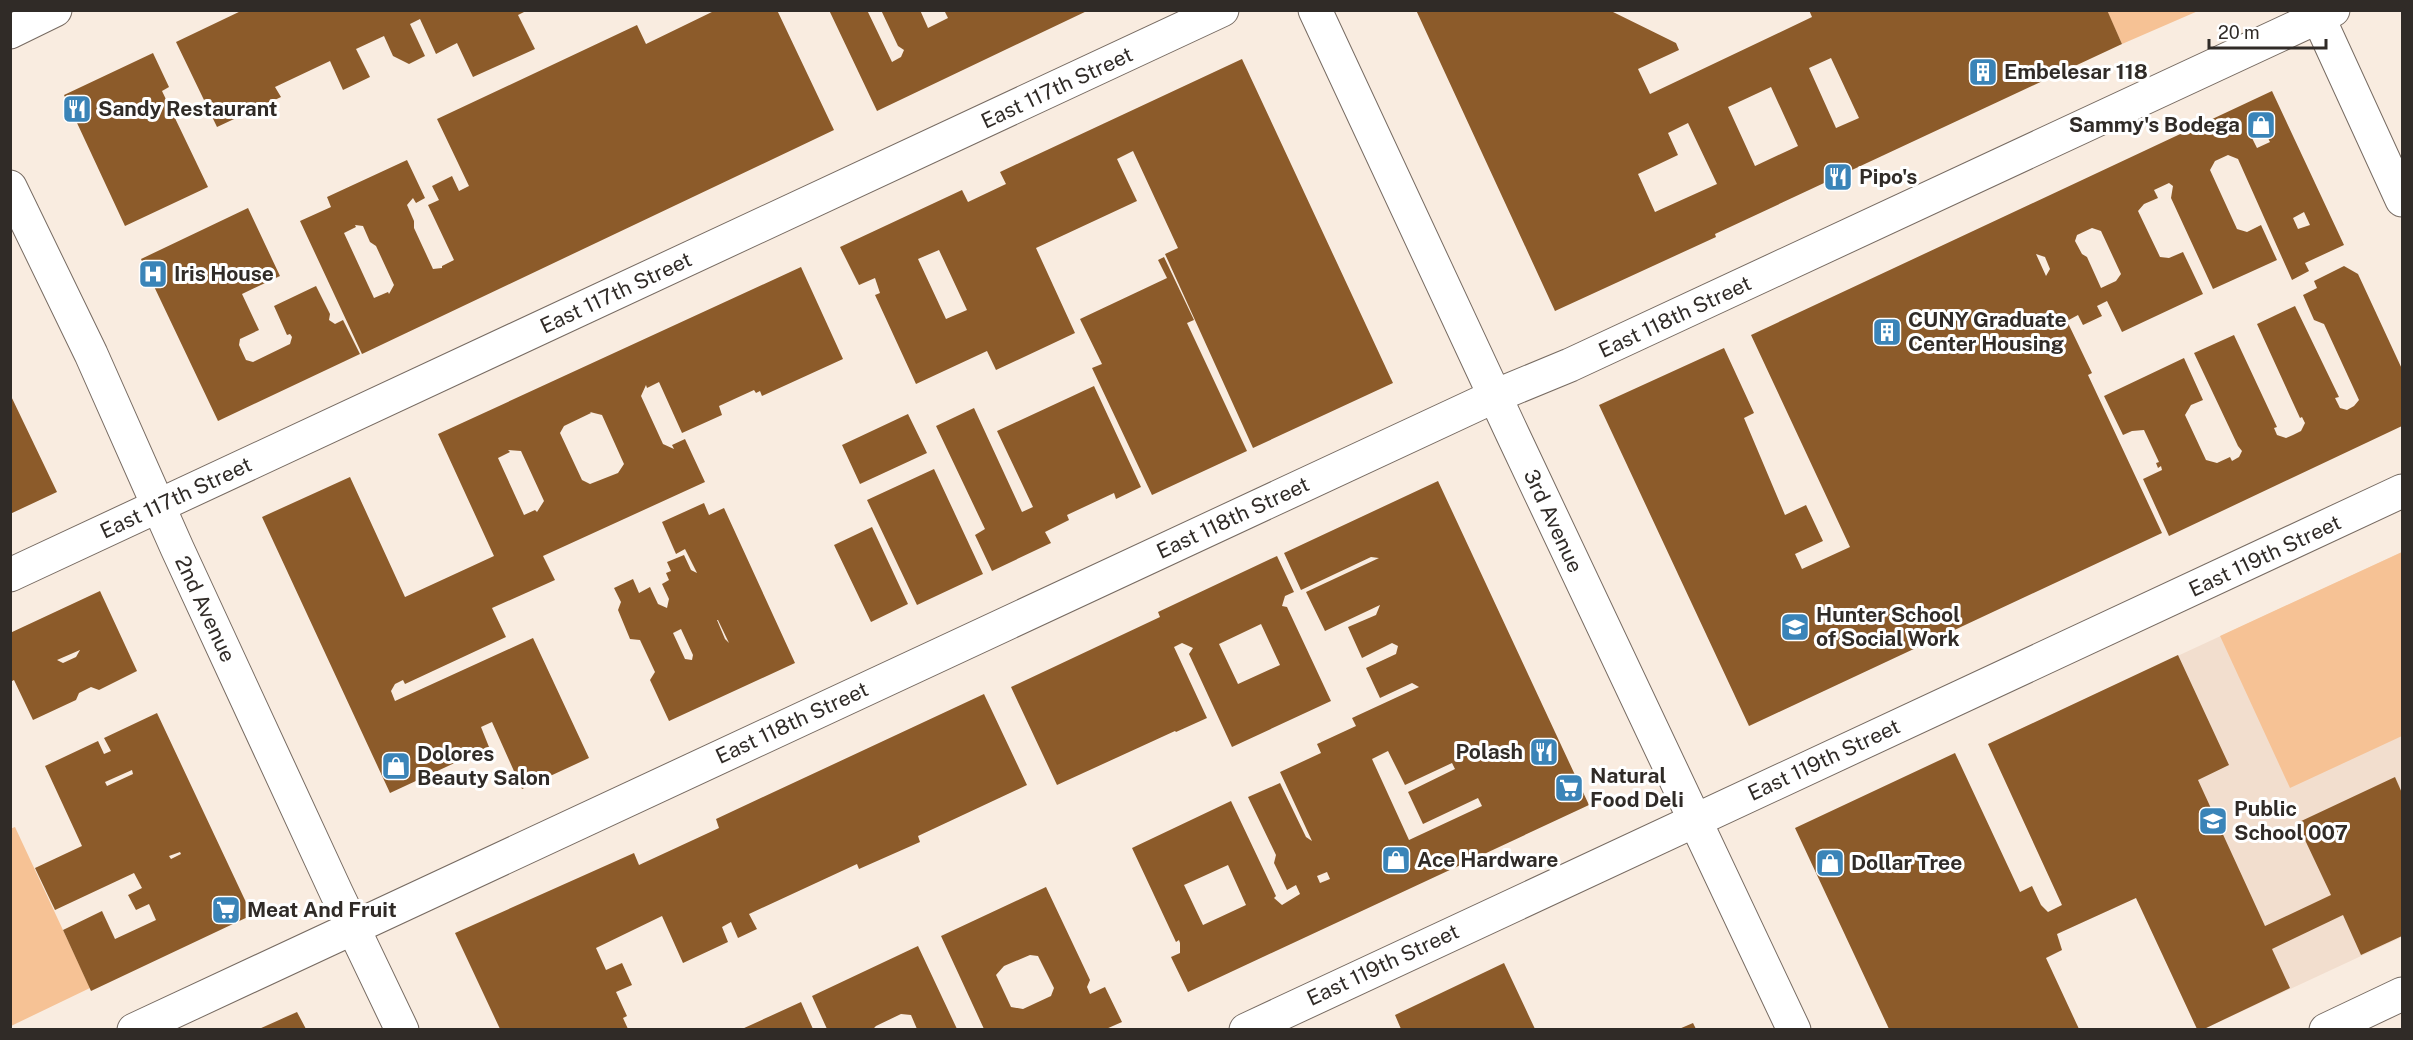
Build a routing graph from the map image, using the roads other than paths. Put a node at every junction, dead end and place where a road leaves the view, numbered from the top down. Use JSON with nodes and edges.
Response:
{"nodes":[{"id":1,"x":55,"y":10,"type":"edge"},
{"id":2,"x":1222,"y":10,"type":"edge"},
{"id":3,"x":1316,"y":10,"type":"edge"},
{"id":4,"x":2322,"y":13,"type":"edge"},
{"id":5,"x":10,"y":32,"type":"edge"},
{"id":6,"x":10,"y":187,"type":"edge"},
{"id":7,"x":2403,"y":200,"type":"edge"},
{"id":8,"x":1495,"y":396,"type":"junction"},
{"id":9,"x":2403,"y":492,"type":"edge"},
{"id":10,"x":158,"y":506,"type":"junction"},
{"id":11,"x":10,"y":575,"type":"edge"},
{"id":12,"x":1695,"y":821,"type":"junction"},
{"id":13,"x":354,"y":927,"type":"junction"},
{"id":14,"x":2403,"y":994,"type":"edge"},
{"id":15,"x":134,"y":1029,"type":"edge"},
{"id":16,"x":402,"y":1029,"type":"edge"},
{"id":17,"x":1246,"y":1029,"type":"edge"},
{"id":18,"x":1794,"y":1029,"type":"edge"},
{"id":19,"x":2326,"y":1029,"type":"edge"}],
"edges":[{"from":1,"to":5,"type":"street"},
{"from":2,"to":10,"type":"street","name":"East 117th Street"},
{"from":3,"to":8,"type":"street","name":"3rd Avenue"},
{"from":4,"to":7,"type":"street"},
{"from":4,"to":8,"type":"street","name":"East 118th Street"},
{"from":6,"to":10,"type":"street","name":"2nd Avenue"},
{"from":8,"to":12,"type":"street","name":"3rd Avenue"},
{"from":8,"to":13,"type":"street","name":"East 118th Street"},
{"from":9,"to":12,"type":"street","name":"East 119th Street"},
{"from":10,"to":11,"type":"street","name":"East 117th Street"},
{"from":10,"to":13,"type":"street","name":"2nd Avenue"},
{"from":12,"to":17,"type":"street","name":"East 119th Street"},
{"from":12,"to":18,"type":"street","name":"3rd Avenue"},
{"from":13,"to":15,"type":"street","name":"East 118th Street"},
{"from":13,"to":16,"type":"street","name":"2nd Avenue"},
{"from":14,"to":19,"type":"street"}]}
